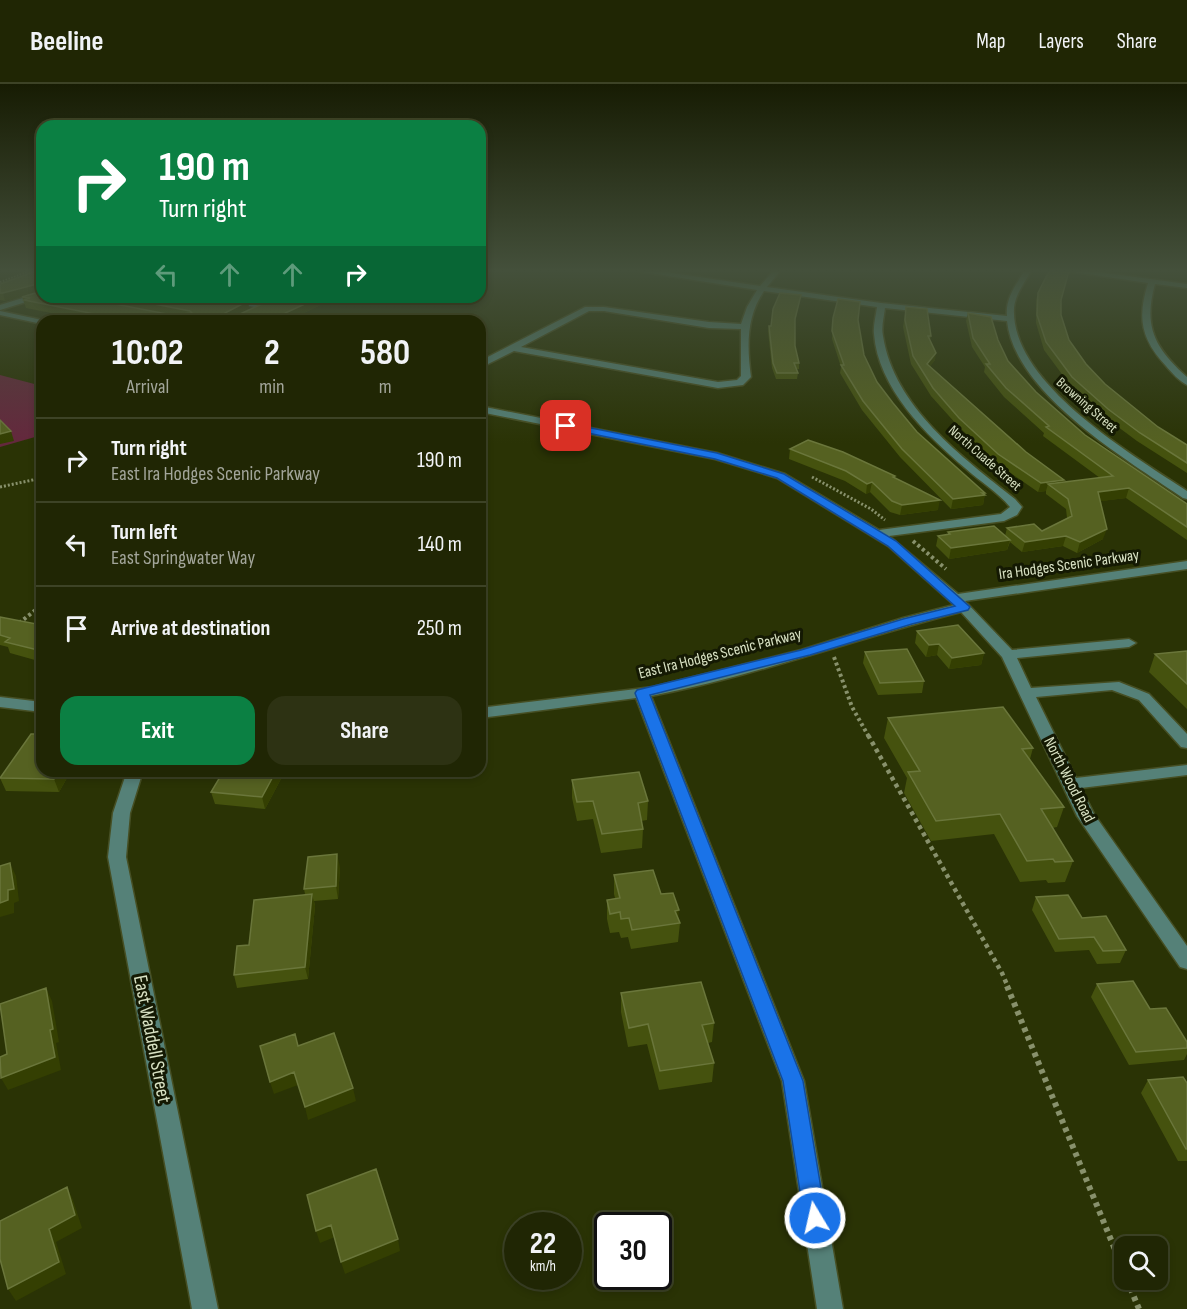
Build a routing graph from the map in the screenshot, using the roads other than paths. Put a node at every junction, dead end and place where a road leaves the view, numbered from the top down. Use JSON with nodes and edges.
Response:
{"nodes":[{"id":1,"x":548,"y":328,"type":"edge"},
{"id":2,"x":745,"y":328,"type":"edge"},
{"id":3,"x":878,"y":328,"type":"edge"},
{"id":4,"x":1012,"y":328,"type":"edge"},
{"id":5,"x":1147,"y":328,"type":"edge"},
{"id":6,"x":511,"y":348,"type":"junction"},
{"id":7,"x":486,"y":362,"type":"edge"},
{"id":8,"x":1187,"y":382,"type":"edge"},
{"id":9,"x":486,"y":410,"type":"edge"},
{"id":10,"x":1187,"y":496,"type":"edge"},
{"id":11,"x":878,"y":534,"type":"junction"},
{"id":12,"x":1187,"y":565,"type":"edge"},
{"id":13,"x":960,"y":603,"type":"junction"},
{"id":14,"x":1129,"y":643,"type":"dead end"},
{"id":15,"x":1008,"y":655,"type":"junction"},
{"id":16,"x":642,"y":693,"type":"junction"},
{"id":17,"x":1026,"y":693,"type":"junction"},
{"id":18,"x":0,"y":702,"type":"edge"},
{"id":19,"x":36,"y":706,"type":"edge"},
{"id":20,"x":486,"y":712,"type":"edge"},
{"id":21,"x":1187,"y":742,"type":"edge"},
{"id":22,"x":1187,"y":770,"type":"edge"},
{"id":23,"x":133,"y":777,"type":"edge"},
{"id":24,"x":1070,"y":784,"type":"junction"},
{"id":25,"x":1187,"y":961,"type":"edge"},
{"id":26,"x":205,"y":1309,"type":"edge"},
{"id":27,"x":830,"y":1309,"type":"edge"}],
"edges":[{"from":1,"to":6,"type":"street"},
{"from":2,"to":6,"type":"street"},
{"from":3,"to":11,"type":"street","name":"North Cuade Street"},
{"from":4,"to":10,"type":"street","name":"Browning Street"},
{"from":5,"to":8,"type":"street"},
{"from":6,"to":7,"type":"street"},
{"from":9,"to":11,"type":"street","name":"North Wood Road"},
{"from":11,"to":13,"type":"street","name":"North Wood Road"},
{"from":12,"to":13,"type":"street","name":"Ira Hodges Scenic Parkway"},
{"from":13,"to":15,"type":"street","name":"North Wood Road"},
{"from":13,"to":16,"type":"street","name":"East Ira Hodges Scenic Parkway"},
{"from":14,"to":15,"type":"street"},
{"from":15,"to":17,"type":"street","name":"North Wood Road"},
{"from":16,"to":20,"type":"street","name":"East Ira Hodges Scenic Parkway"},
{"from":16,"to":27,"type":"street"},
{"from":17,"to":21,"type":"street"},
{"from":17,"to":24,"type":"street","name":"North Wood Road"},
{"from":18,"to":19,"type":"street"},
{"from":22,"to":24,"type":"street"},
{"from":23,"to":26,"type":"street","name":"East Waddell Street"},
{"from":24,"to":25,"type":"street","name":"North Wood Road"}]}
